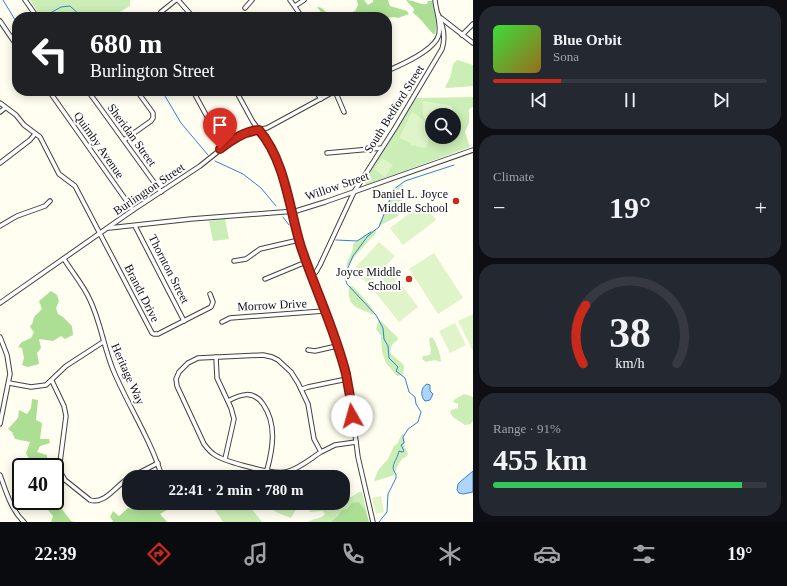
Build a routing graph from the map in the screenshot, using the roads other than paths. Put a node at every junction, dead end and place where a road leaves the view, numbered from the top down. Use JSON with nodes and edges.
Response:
{"nodes":[{"id":1,"x":25,"y":0,"type":"edge"},
{"id":2,"x":177,"y":0,"type":"edge"},
{"id":3,"x":252,"y":0,"type":"edge"},
{"id":4,"x":290,"y":0,"type":"edge"},
{"id":5,"x":304,"y":0,"type":"edge"},
{"id":6,"x":435,"y":0,"type":"edge"},
{"id":7,"x":294,"y":6,"type":"junction"},
{"id":8,"x":245,"y":8,"type":"dead end"},
{"id":9,"x":33,"y":12,"type":"edge"},
{"id":10,"x":161,"y":12,"type":"dead end"},
{"id":11,"x":188,"y":12,"type":"edge"},
{"id":12,"x":298,"y":12,"type":"edge"},
{"id":13,"x":438,"y":14,"type":"junction"},
{"id":14,"x":0,"y":22,"type":"edge"},
{"id":15,"x":473,"y":24,"type":"edge"},
{"id":16,"x":462,"y":35,"type":"junction"},
{"id":17,"x":12,"y":39,"type":"edge"},
{"id":18,"x":473,"y":44,"type":"edge"},
{"id":19,"x":392,"y":69,"type":"edge"},
{"id":20,"x":53,"y":96,"type":"edge"},
{"id":21,"x":92,"y":96,"type":"edge"},
{"id":22,"x":140,"y":96,"type":"edge"},
{"id":23,"x":196,"y":96,"type":"edge"},
{"id":24,"x":239,"y":96,"type":"edge"},
{"id":25,"x":318,"y":96,"type":"edge"},
{"id":26,"x":326,"y":96,"type":"edge"},
{"id":27,"x":337,"y":96,"type":"edge"},
{"id":28,"x":320,"y":99,"type":"junction"},
{"id":29,"x":0,"y":103,"type":"edge"},
{"id":30,"x":5,"y":108,"type":"junction"},
{"id":31,"x":0,"y":112,"type":"edge"},
{"id":32,"x":344,"y":112,"type":"dead end"},
{"id":33,"x":259,"y":130,"type":"junction"},
{"id":34,"x":35,"y":134,"type":"junction"},
{"id":35,"x":124,"y":140,"type":"junction"},
{"id":36,"x":223,"y":146,"type":"junction"},
{"id":37,"x":382,"y":148,"type":"junction"},
{"id":38,"x":473,"y":150,"type":"edge"},
{"id":39,"x":327,"y":153,"type":"dead end"},
{"id":40,"x":0,"y":163,"type":"edge"},
{"id":41,"x":161,"y":192,"type":"junction"},
{"id":42,"x":354,"y":192,"type":"junction"},
{"id":43,"x":50,"y":201,"type":"dead end"},
{"id":44,"x":134,"y":210,"type":"junction"},
{"id":45,"x":291,"y":211,"type":"junction"},
{"id":46,"x":0,"y":226,"type":"edge"},
{"id":47,"x":135,"y":226,"type":"junction"},
{"id":48,"x":108,"y":228,"type":"junction"},
{"id":49,"x":101,"y":234,"type":"junction"},
{"id":50,"x":299,"y":240,"type":"junction"},
{"id":51,"x":64,"y":259,"type":"junction"},
{"id":52,"x":234,"y":262,"type":"dead end"},
{"id":53,"x":306,"y":262,"type":"junction"},
{"id":54,"x":311,"y":275,"type":"junction"},
{"id":55,"x":265,"y":279,"type":"dead end"},
{"id":56,"x":210,"y":294,"type":"dead end"},
{"id":57,"x":0,"y":303,"type":"edge"},
{"id":58,"x":324,"y":311,"type":"junction"},
{"id":59,"x":184,"y":321,"type":"junction"},
{"id":60,"x":222,"y":322,"type":"dead end"},
{"id":61,"x":0,"y":337,"type":"edge"},
{"id":62,"x":103,"y":342,"type":"junction"},
{"id":63,"x":337,"y":346,"type":"junction"},
{"id":64,"x":308,"y":350,"type":"dead end"},
{"id":65,"x":216,"y":357,"type":"junction"},
{"id":66,"x":347,"y":379,"type":"junction"},
{"id":67,"x":52,"y":381,"type":"junction"},
{"id":68,"x":9,"y":383,"type":"junction"},
{"id":69,"x":302,"y":389,"type":"junction"},
{"id":70,"x":228,"y":401,"type":"junction"},
{"id":71,"x":0,"y":424,"type":"edge"},
{"id":72,"x":356,"y":442,"type":"junction"},
{"id":73,"x":321,"y":452,"type":"junction"},
{"id":74,"x":225,"y":459,"type":"junction"},
{"id":75,"x":158,"y":463,"type":"junction"},
{"id":76,"x":145,"y":470,"type":"edge"},
{"id":77,"x":160,"y":470,"type":"edge"},
{"id":78,"x":267,"y":470,"type":"joint"},
{"id":79,"x":291,"y":470,"type":"edge"},
{"id":80,"x":0,"y":475,"type":"edge"},
{"id":81,"x":122,"y":483,"type":"edge"},
{"id":82,"x":24,"y":522,"type":"edge"},
{"id":83,"x":373,"y":522,"type":"edge"}],
"edges":[{"from":1,"to":9,"type":"street"},
{"from":2,"to":10,"type":"street"},
{"from":2,"to":11,"type":"street"},
{"from":3,"to":8,"type":"street"},
{"from":4,"to":7,"type":"street"},
{"from":5,"to":7,"type":"street"},
{"from":6,"to":13,"type":"street"},
{"from":7,"to":12,"type":"street"},
{"from":13,"to":16,"type":"street"},
{"from":13,"to":19,"type":"street"},
{"from":13,"to":37,"type":"street","name":"South Bedford Street"},
{"from":14,"to":17,"type":"street"},
{"from":15,"to":16,"type":"street"},
{"from":16,"to":18,"type":"street"},
{"from":20,"to":44,"type":"street","name":"Quimby Avenue"},
{"from":21,"to":35,"type":"street","name":"Sheridan Street"},
{"from":22,"to":35,"type":"street"},
{"from":23,"to":36,"type":"street"},
{"from":24,"to":33,"type":"street"},
{"from":25,"to":28,"type":"street"},
{"from":26,"to":28,"type":"street","name":"Burlington Street"},
{"from":27,"to":32,"type":"street"},
{"from":28,"to":33,"type":"street","name":"Burlington Street"},
{"from":29,"to":30,"type":"street"},
{"from":30,"to":31,"type":"street"},
{"from":30,"to":34,"type":"street"},
{"from":33,"to":36,"type":"street","name":"Burlington Street"},
{"from":33,"to":45,"type":"street"},
{"from":34,"to":40,"type":"street"},
{"from":34,"to":49,"type":"street"},
{"from":35,"to":41,"type":"street","name":"Sheridan Street"},
{"from":36,"to":41,"type":"street","name":"Burlington Street"},
{"from":37,"to":39,"type":"street"},
{"from":37,"to":42,"type":"street","name":"South Bedford Street"},
{"from":38,"to":42,"type":"street","name":"Willow Street"},
{"from":41,"to":44,"type":"street","name":"Burlington Street"},
{"from":42,"to":45,"type":"street","name":"Willow Street"},
{"from":42,"to":54,"type":"street","name":"South Bedford Street"},
{"from":43,"to":46,"type":"street"},
{"from":44,"to":48,"type":"street","name":"Burlington Street"},
{"from":45,"to":47,"type":"street","name":"Willow Street"},
{"from":45,"to":50,"type":"street"},
{"from":47,"to":48,"type":"street","name":"Willow Street"},
{"from":47,"to":59,"type":"street","name":"Thornton Street"},
{"from":48,"to":49,"type":"street","name":"Burlington Street"},
{"from":49,"to":51,"type":"street","name":"Burlington Street"},
{"from":49,"to":59,"type":"street","name":"Brandt Drive"},
{"from":50,"to":52,"type":"street"},
{"from":50,"to":53,"type":"street"},
{"from":51,"to":57,"type":"street","name":"Burlington Street"},
{"from":51,"to":62,"type":"street","name":"Heritage Way"},
{"from":53,"to":54,"type":"street"},
{"from":53,"to":55,"type":"street"},
{"from":54,"to":58,"type":"street"},
{"from":56,"to":59,"type":"street","name":"Brandt Drive"},
{"from":58,"to":60,"type":"street","name":"Morrow Drive"},
{"from":58,"to":63,"type":"street"},
{"from":61,"to":68,"type":"street"},
{"from":62,"to":67,"type":"street"},
{"from":62,"to":75,"type":"street","name":"Heritage Way"},
{"from":63,"to":64,"type":"street"},
{"from":63,"to":66,"type":"street"},
{"from":65,"to":69,"type":"street"},
{"from":65,"to":70,"type":"street"},
{"from":65,"to":74,"type":"street"},
{"from":66,"to":69,"type":"street"},
{"from":66,"to":72,"type":"street"},
{"from":67,"to":68,"type":"street"},
{"from":67,"to":81,"type":"street"},
{"from":68,"to":71,"type":"street"},
{"from":69,"to":73,"type":"street"},
{"from":70,"to":74,"type":"street"},
{"from":70,"to":78,"type":"street"},
{"from":72,"to":73,"type":"street"},
{"from":72,"to":83,"type":"street"},
{"from":73,"to":79,"type":"street"},
{"from":74,"to":78,"type":"street"},
{"from":75,"to":76,"type":"street"},
{"from":75,"to":77,"type":"street","name":"Heritage Way"},
{"from":80,"to":82,"type":"street"}]}
